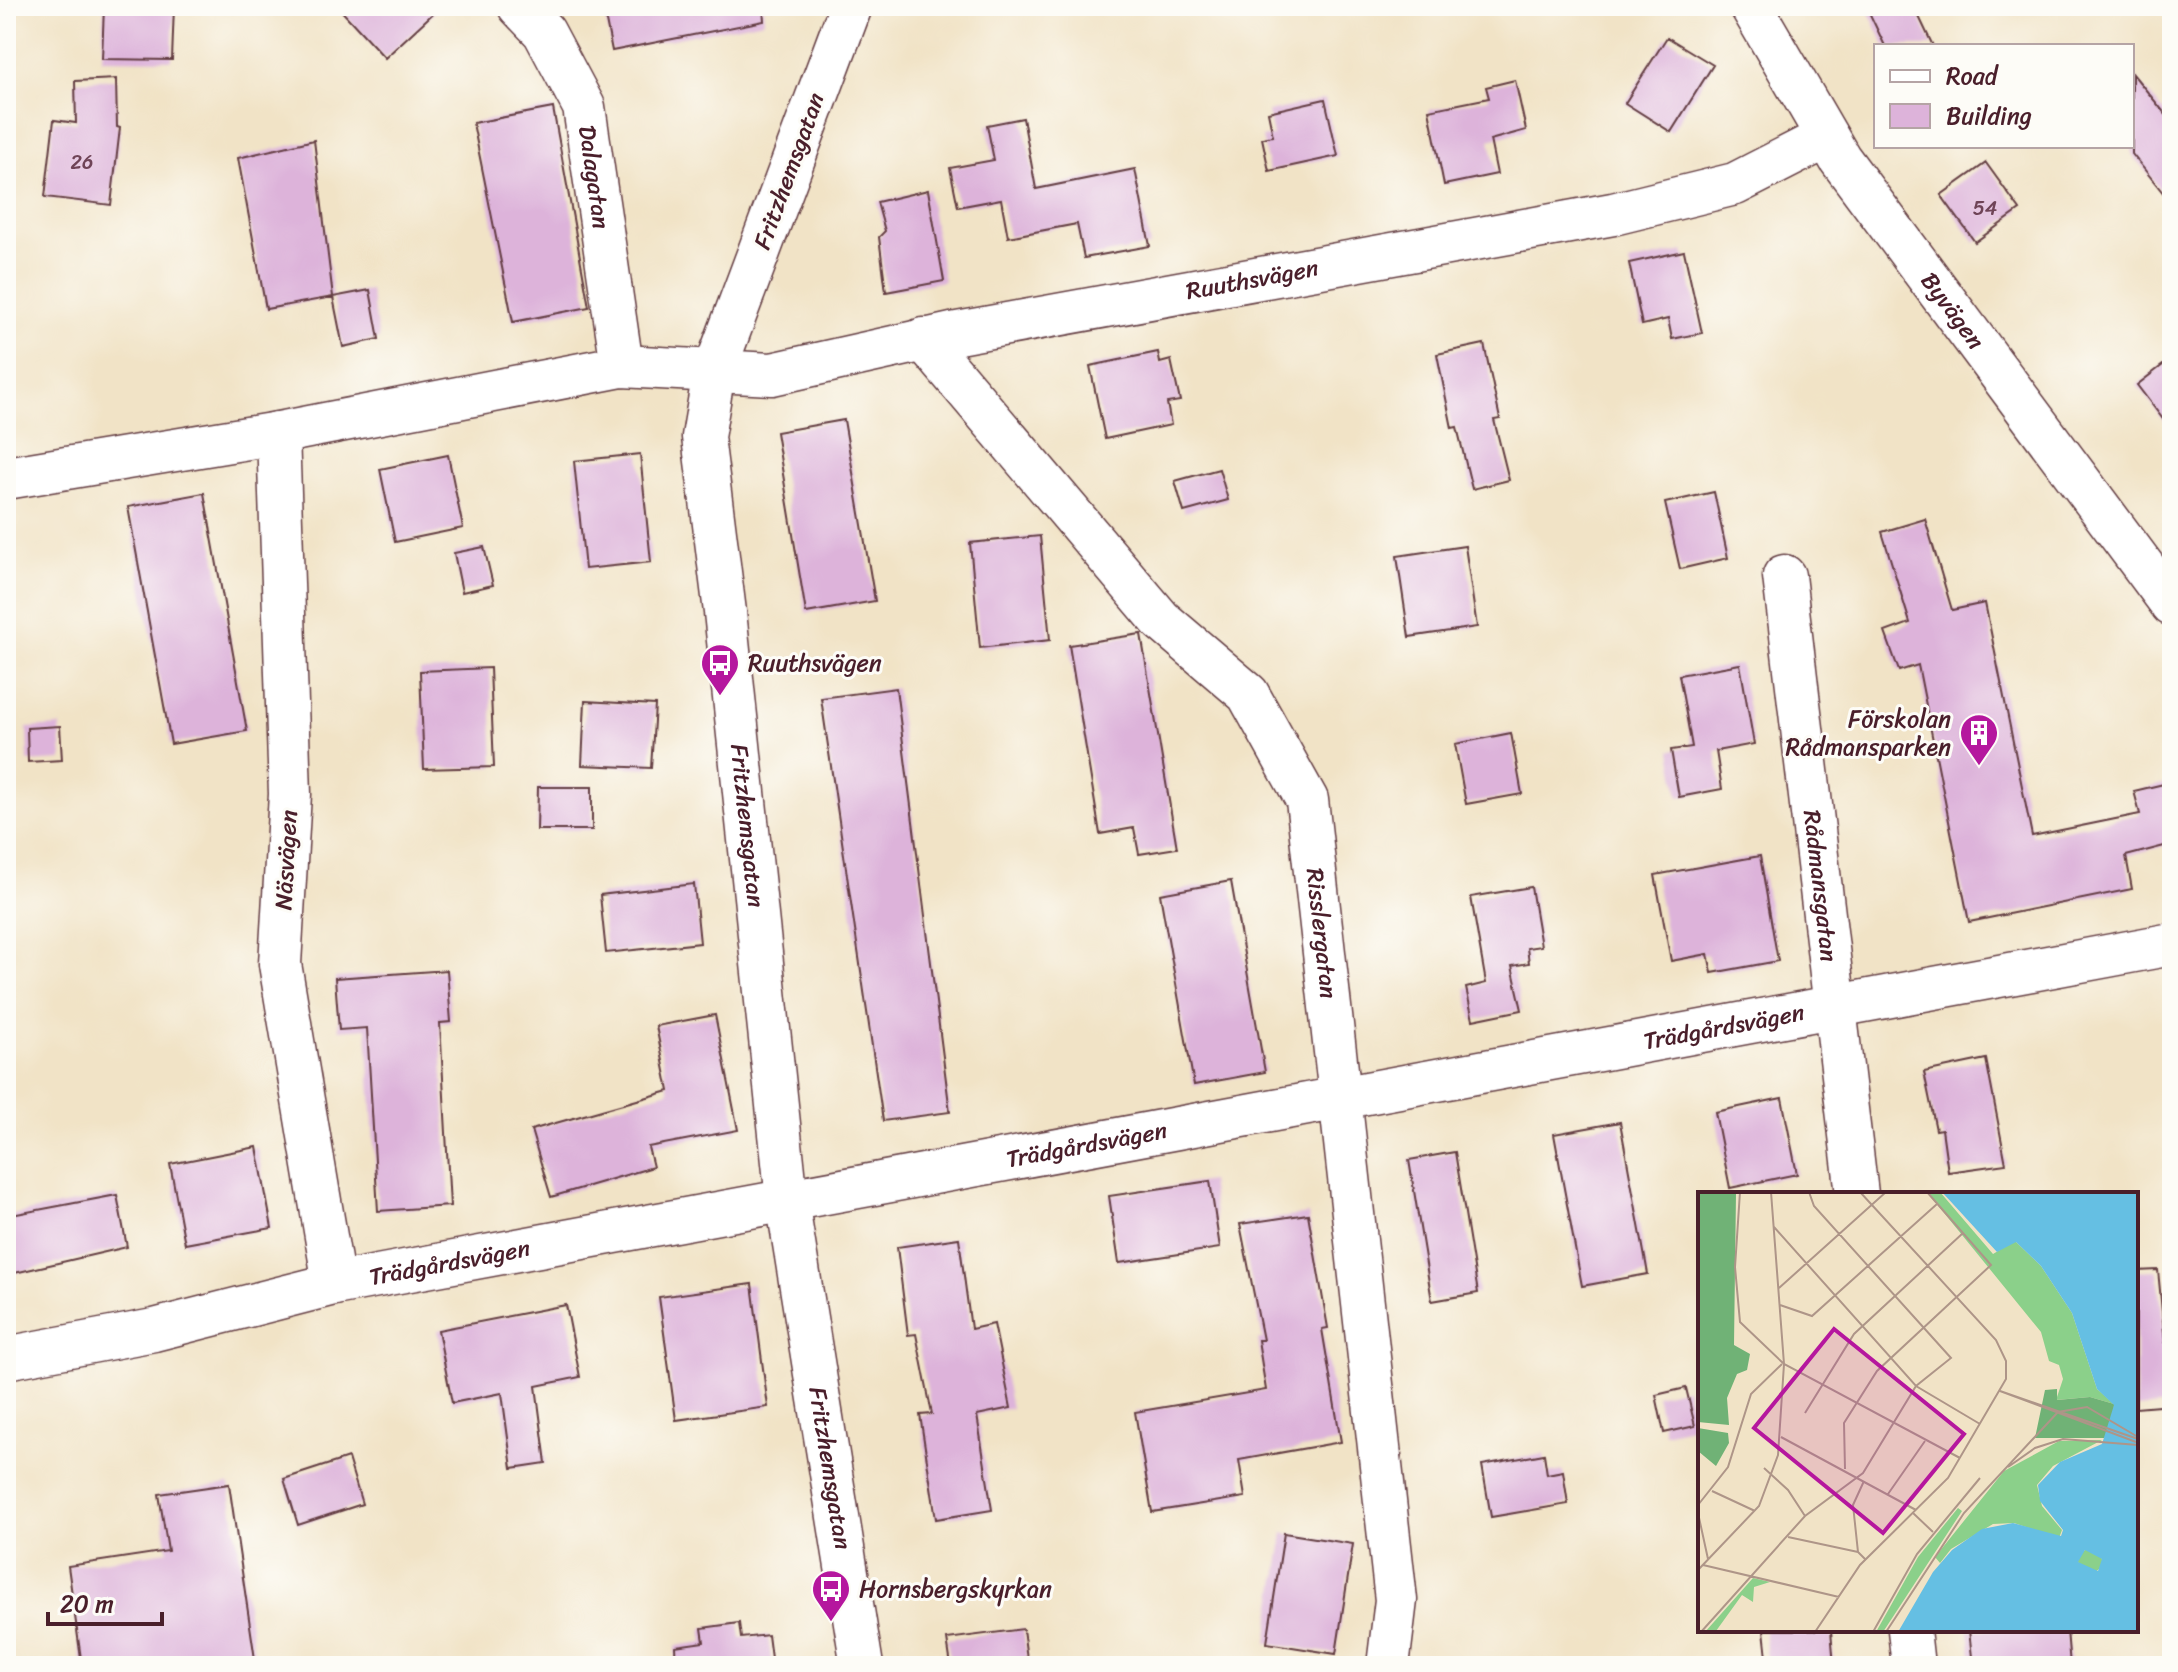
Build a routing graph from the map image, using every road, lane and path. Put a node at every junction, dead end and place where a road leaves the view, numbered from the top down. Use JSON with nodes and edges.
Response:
{"nodes":[{"id":1,"x":519,"y":6,"type":"edge"},
{"id":2,"x":851,"y":6,"type":"edge"},
{"id":3,"x":1751,"y":6,"type":"edge"},
{"id":4,"x":1825,"y":138,"type":"junction"},
{"id":5,"x":923,"y":339,"type":"junction"},
{"id":6,"x":622,"y":366,"type":"junction"},
{"id":7,"x":714,"y":372,"type":"junction"},
{"id":8,"x":278,"y":433,"type":"junction"},
{"id":9,"x":6,"y":478,"type":"edge"},
{"id":10,"x":1784,"y":576,"type":"dead end"},
{"id":11,"x":2172,"y":605,"type":"edge"},
{"id":12,"x":2172,"y":944,"type":"edge"},
{"id":13,"x":1835,"y":1006,"type":"junction"},
{"id":14,"x":1343,"y":1097,"type":"junction"},
{"id":15,"x":1857,"y":1192,"type":"edge"},
{"id":16,"x":787,"y":1200,"type":"junction"},
{"id":17,"x":334,"y":1284,"type":"junction"},
{"id":18,"x":6,"y":1358,"type":"edge"},
{"id":19,"x":1909,"y":1632,"type":"edge"},
{"id":20,"x":862,"y":1666,"type":"edge"},
{"id":21,"x":1388,"y":1666,"type":"edge"},
{"id":22,"x":1913,"y":1666,"type":"edge"}],
"edges":[{"from":1,"to":6,"type":"street","name":"Dalagatan"},
{"from":2,"to":7,"type":"street","name":"Fritzhemsgatan"},
{"from":3,"to":4,"type":"street","name":"Byvägen"},
{"from":4,"to":5,"type":"street","name":"Ruuthsvägen"},
{"from":4,"to":11,"type":"street","name":"Byvägen"},
{"from":5,"to":7,"type":"street","name":"Ruuthsvägen"},
{"from":5,"to":14,"type":"street","name":"Risslergatan"},
{"from":6,"to":7,"type":"street","name":"Ruuthsvägen"},
{"from":6,"to":8,"type":"street","name":"Ruuthsvägen"},
{"from":7,"to":16,"type":"street","name":"Fritzhemsgatan"},
{"from":8,"to":9,"type":"street","name":"Ruuthsvägen"},
{"from":8,"to":17,"type":"street","name":"Näsvägen"},
{"from":10,"to":13,"type":"street","name":"Rådmansgatan"},
{"from":12,"to":13,"type":"street","name":"Trädgårdsvägen"},
{"from":13,"to":14,"type":"street","name":"Trädgårdsvägen"},
{"from":13,"to":15,"type":"street","name":"Rådmansgatan"},
{"from":14,"to":16,"type":"street","name":"Trädgårdsvägen"},
{"from":14,"to":21,"type":"street","name":"Risslergatan"},
{"from":16,"to":17,"type":"street","name":"Trädgårdsvägen"},
{"from":16,"to":20,"type":"street","name":"Fritzhemsgatan"},
{"from":17,"to":18,"type":"street","name":"Trädgårdsvägen"},
{"from":19,"to":22,"type":"street"}]}
